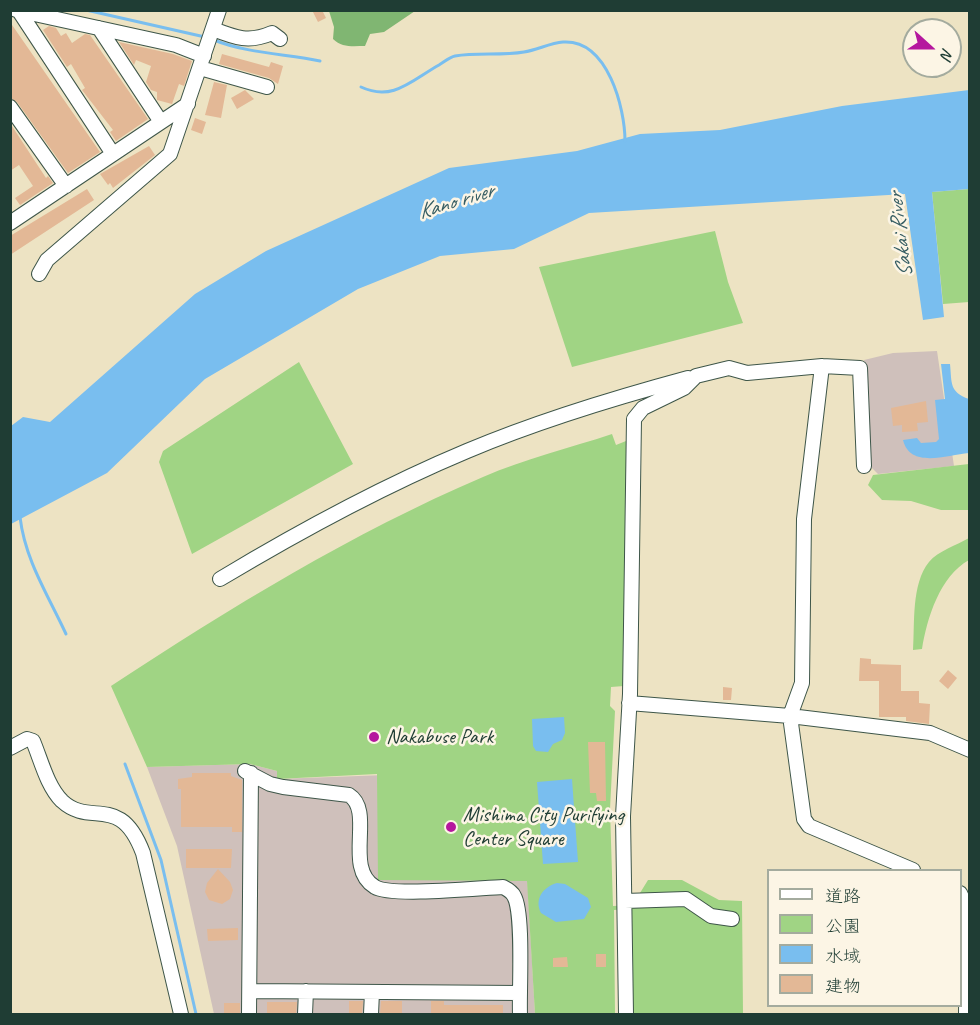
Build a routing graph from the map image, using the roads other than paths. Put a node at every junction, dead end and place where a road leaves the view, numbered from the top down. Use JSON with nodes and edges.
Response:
{"nodes":[{"id":1,"x":219,"y":10,"type":"edge"},
{"id":2,"x":17,"y":11,"type":"edge"},
{"id":3,"x":99,"y":28,"type":"junction"},
{"id":4,"x":212,"y":30,"type":"junction"},
{"id":5,"x":280,"y":39,"type":"dead end"},
{"id":6,"x":203,"y":57,"type":"junction"},
{"id":7,"x":267,"y":87,"type":"dead end"},
{"id":8,"x":188,"y":104,"type":"junction"},
{"id":9,"x":10,"y":107,"type":"edge"},
{"id":10,"x":161,"y":122,"type":"junction"},
{"id":11,"x":113,"y":154,"type":"junction"},
{"id":12,"x":66,"y":186,"type":"junction"},
{"id":13,"x":13,"y":216,"type":"edge"},
{"id":14,"x":39,"y":274,"type":"dead end"},
{"id":15,"x":822,"y":366,"type":"junction"},
{"id":16,"x":696,"y":376,"type":"junction"},
{"id":17,"x":864,"y":466,"type":"dead end"},
{"id":18,"x":220,"y":579,"type":"dead end"},
{"id":19,"x":628,"y":703,"type":"junction"},
{"id":20,"x":790,"y":716,"type":"junction"},
{"id":21,"x":10,"y":748,"type":"edge"},
{"id":22,"x":969,"y":750,"type":"edge"},
{"id":23,"x":912,"y":869,"type":"edge"},
{"id":24,"x":625,"y":901,"type":"junction"},
{"id":25,"x":968,"y":908,"type":"edge"},
{"id":26,"x":732,"y":919,"type":"dead end"},
{"id":27,"x":250,"y":991,"type":"junction"},
{"id":28,"x":306,"y":991,"type":"junction"},
{"id":29,"x":372,"y":992,"type":"junction"},
{"id":30,"x":519,"y":993,"type":"junction"},
{"id":31,"x":181,"y":1014,"type":"edge"},
{"id":32,"x":249,"y":1014,"type":"edge"},
{"id":33,"x":305,"y":1014,"type":"edge"},
{"id":34,"x":371,"y":1014,"type":"edge"},
{"id":35,"x":520,"y":1014,"type":"edge"},
{"id":36,"x":626,"y":1014,"type":"edge"},
{"id":37,"x":966,"y":1014,"type":"edge"}],
"edges":[{"from":1,"to":4,"type":"street"},
{"from":2,"to":3,"type":"street"},
{"from":2,"to":11,"type":"street"},
{"from":3,"to":6,"type":"street"},
{"from":3,"to":10,"type":"street"},
{"from":4,"to":5,"type":"street"},
{"from":4,"to":6,"type":"street"},
{"from":6,"to":7,"type":"street"},
{"from":6,"to":8,"type":"street"},
{"from":8,"to":10,"type":"street"},
{"from":8,"to":14,"type":"street"},
{"from":9,"to":12,"type":"street"},
{"from":10,"to":11,"type":"street"},
{"from":11,"to":12,"type":"street"},
{"from":12,"to":13,"type":"street"},
{"from":15,"to":16,"type":"street"},
{"from":15,"to":17,"type":"street"},
{"from":15,"to":20,"type":"street"},
{"from":16,"to":18,"type":"street"},
{"from":16,"to":19,"type":"street"},
{"from":19,"to":20,"type":"street"},
{"from":19,"to":24,"type":"street"},
{"from":20,"to":22,"type":"street"},
{"from":20,"to":23,"type":"street"},
{"from":21,"to":31,"type":"street"},
{"from":24,"to":26,"type":"street"},
{"from":24,"to":36,"type":"street"},
{"from":25,"to":37,"type":"street"},
{"from":27,"to":28,"type":"street"},
{"from":27,"to":30,"type":"street"},
{"from":27,"to":32,"type":"street"},
{"from":28,"to":29,"type":"street"},
{"from":28,"to":33,"type":"street"},
{"from":29,"to":30,"type":"street"},
{"from":29,"to":34,"type":"street"},
{"from":30,"to":35,"type":"street"}]}
